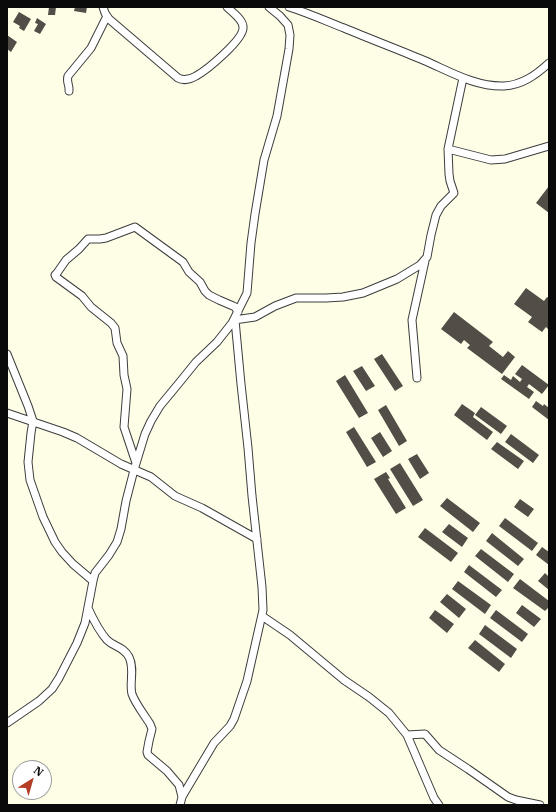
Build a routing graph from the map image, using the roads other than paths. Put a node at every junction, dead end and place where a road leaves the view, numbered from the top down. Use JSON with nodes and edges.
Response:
{"nodes":[{"id":1,"x":103,"y":7,"type":"edge"},
{"id":2,"x":227,"y":7,"type":"edge"},
{"id":3,"x":269,"y":7,"type":"edge"},
{"id":4,"x":290,"y":7,"type":"edge"},
{"id":5,"x":107,"y":16,"type":"junction"},
{"id":6,"x":549,"y":63,"type":"edge"},
{"id":7,"x":463,"y":78,"type":"junction"},
{"id":8,"x":69,"y":91,"type":"dead end"},
{"id":9,"x":549,"y":146,"type":"edge"},
{"id":10,"x":448,"y":149,"type":"junction"},
{"id":11,"x":425,"y":260,"type":"junction"},
{"id":12,"x":238,"y":312,"type":"junction"},
{"id":13,"x":235,"y":320,"type":"junction"},
{"id":14,"x":7,"y":354,"type":"edge"},
{"id":15,"x":418,"y":378,"type":"dead end"},
{"id":16,"x":7,"y":413,"type":"edge"},
{"id":17,"x":33,"y":421,"type":"junction"},
{"id":18,"x":135,"y":467,"type":"junction"},
{"id":19,"x":257,"y":539,"type":"junction"},
{"id":20,"x":93,"y":581,"type":"junction"},
{"id":21,"x":88,"y":608,"type":"junction"},
{"id":22,"x":262,"y":616,"type":"junction"},
{"id":23,"x":7,"y":722,"type":"edge"},
{"id":24,"x":406,"y":735,"type":"junction"},
{"id":25,"x":182,"y":797,"type":"junction"},
{"id":26,"x":180,"y":805,"type":"edge"},
{"id":27,"x":439,"y":805,"type":"edge"},
{"id":28,"x":540,"y":805,"type":"edge"}],
"edges":[{"from":1,"to":5,"type":"street"},
{"from":2,"to":5,"type":"street"},
{"from":3,"to":12,"type":"street"},
{"from":4,"to":7,"type":"street"},
{"from":5,"to":8,"type":"street"},
{"from":6,"to":7,"type":"street"},
{"from":7,"to":10,"type":"street"},
{"from":9,"to":10,"type":"street"},
{"from":10,"to":11,"type":"street"},
{"from":11,"to":13,"type":"street"},
{"from":11,"to":15,"type":"street"},
{"from":12,"to":13,"type":"street"},
{"from":12,"to":18,"type":"street"},
{"from":13,"to":18,"type":"street"},
{"from":13,"to":19,"type":"street"},
{"from":14,"to":17,"type":"street"},
{"from":16,"to":17,"type":"street"},
{"from":17,"to":18,"type":"street"},
{"from":17,"to":20,"type":"street"},
{"from":18,"to":19,"type":"street"},
{"from":18,"to":20,"type":"street"},
{"from":19,"to":22,"type":"street"},
{"from":20,"to":21,"type":"street"},
{"from":21,"to":23,"type":"street"},
{"from":21,"to":25,"type":"street"},
{"from":22,"to":24,"type":"street"},
{"from":22,"to":25,"type":"street"},
{"from":24,"to":27,"type":"street"},
{"from":24,"to":28,"type":"street"},
{"from":25,"to":26,"type":"street"}]}
